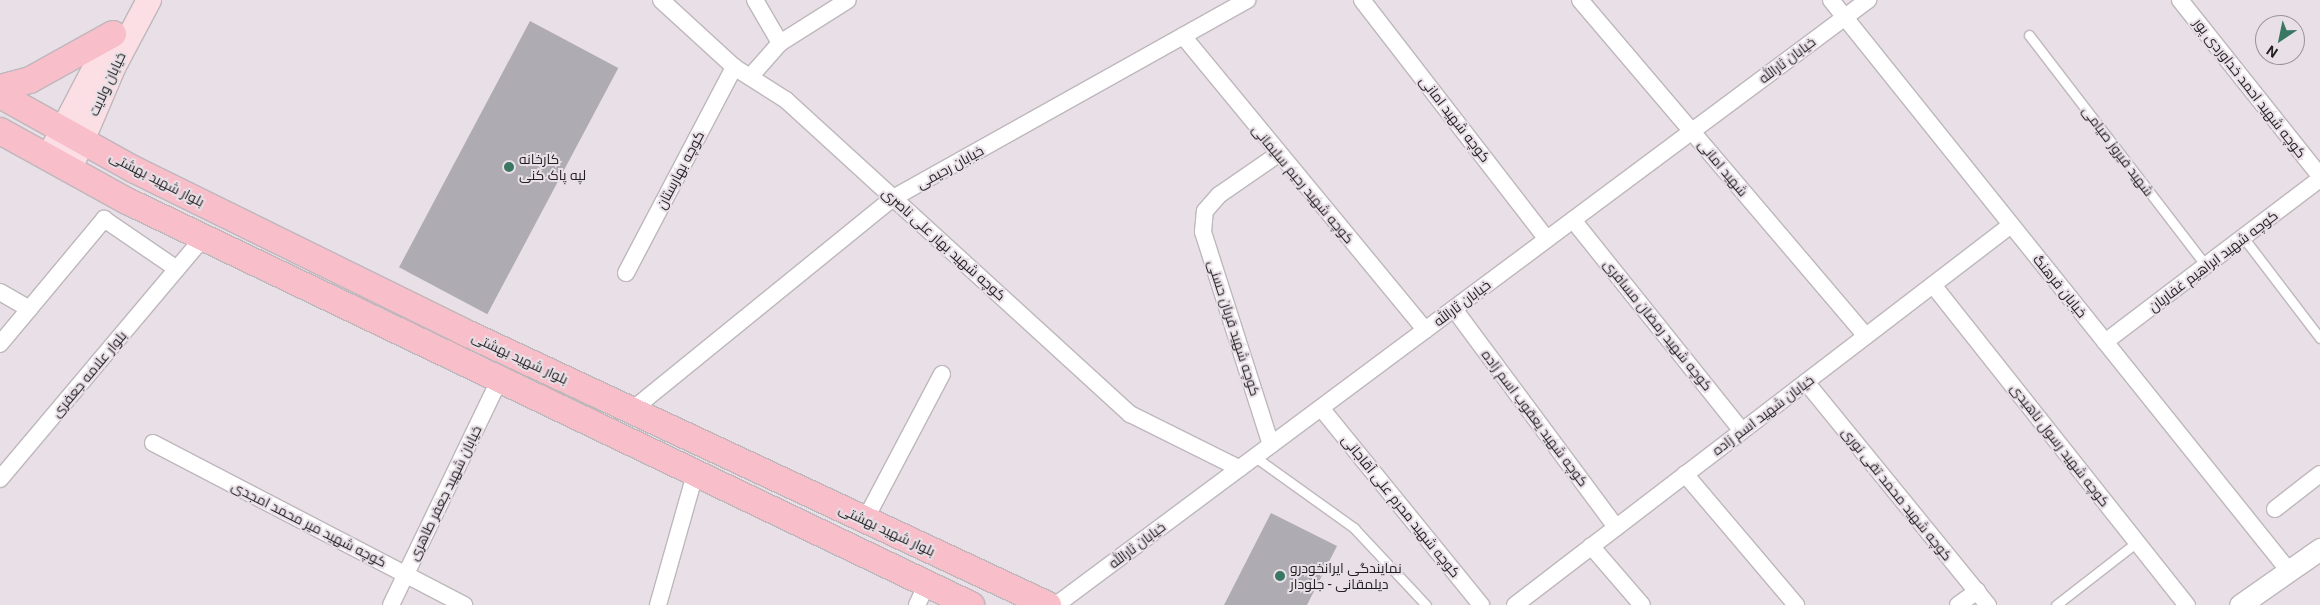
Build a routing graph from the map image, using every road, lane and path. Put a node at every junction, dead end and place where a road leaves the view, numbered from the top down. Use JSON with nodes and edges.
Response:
{"nodes":[{"id":1,"x":132,"y":0,"type":"edge"},
{"id":2,"x":149,"y":0,"type":"edge"},
{"id":3,"x":661,"y":0,"type":"edge"},
{"id":4,"x":755,"y":0,"type":"edge"},
{"id":5,"x":848,"y":0,"type":"edge"},
{"id":6,"x":1247,"y":0,"type":"edge"},
{"id":7,"x":1362,"y":0,"type":"edge"},
{"id":8,"x":1580,"y":0,"type":"edge"},
{"id":9,"x":1831,"y":0,"type":"edge"},
{"id":10,"x":1868,"y":0,"type":"edge"},
{"id":11,"x":2180,"y":0,"type":"edge"},
{"id":12,"x":1845,"y":17,"type":"junction"},
{"id":13,"x":113,"y":34,"type":"junction"},
{"id":14,"x":2029,"y":35,"type":"dead end"},
{"id":15,"x":1183,"y":36,"type":"junction"},
{"id":16,"x":780,"y":42,"type":"junction"},
{"id":17,"x":734,"y":67,"type":"junction"},
{"id":18,"x":750,"y":77,"type":"junction"},
{"id":19,"x":0,"y":88,"type":"edge"},
{"id":20,"x":0,"y":95,"type":"edge"},
{"id":21,"x":0,"y":131,"type":"edge"},
{"id":22,"x":1692,"y":131,"type":"junction"},
{"id":23,"x":73,"y":134,"type":"junction"},
{"id":24,"x":1277,"y":155,"type":"junction"},
{"id":25,"x":59,"y":164,"type":"junction"},
{"id":26,"x":2320,"y":178,"type":"edge"},
{"id":27,"x":105,"y":189,"type":"junction"},
{"id":28,"x":893,"y":198,"type":"junction"},
{"id":29,"x":104,"y":219,"type":"junction"},
{"id":30,"x":1573,"y":220,"type":"junction"},
{"id":31,"x":2011,"y":225,"type":"junction"},
{"id":32,"x":2243,"y":237,"type":"junction"},
{"id":33,"x":203,"y":238,"type":"junction"},
{"id":34,"x":1547,"y":239,"type":"junction"},
{"id":35,"x":2206,"y":266,"type":"junction"},
{"id":36,"x":177,"y":269,"type":"junction"},
{"id":37,"x":626,"y":273,"type":"dead end"},
{"id":38,"x":1933,"y":285,"type":"junction"},
{"id":39,"x":0,"y":292,"type":"edge"},
{"id":40,"x":29,"y":309,"type":"junction"},
{"id":41,"x":1454,"y":309,"type":"junction"},
{"id":42,"x":1425,"y":330,"type":"junction"},
{"id":43,"x":1866,"y":336,"type":"junction"},
{"id":44,"x":2320,"y":338,"type":"edge"},
{"id":45,"x":2105,"y":342,"type":"junction"},
{"id":46,"x":0,"y":344,"type":"edge"},
{"id":47,"x":942,"y":374,"type":"dead end"},
{"id":48,"x":499,"y":380,"type":"junction"},
{"id":49,"x":1806,"y":382,"type":"junction"},
{"id":50,"x":1321,"y":408,"type":"junction"},
{"id":51,"x":632,"y":410,"type":"junction"},
{"id":52,"x":1742,"y":431,"type":"junction"},
{"id":53,"x":153,"y":443,"type":"dead end"},
{"id":54,"x":1271,"y":445,"type":"junction"},
{"id":55,"x":1255,"y":457,"type":"junction"},
{"id":56,"x":1239,"y":468,"type":"junction"},
{"id":57,"x":695,"y":474,"type":"junction"},
{"id":58,"x":1685,"y":474,"type":"junction"},
{"id":59,"x":2320,"y":474,"type":"edge"},
{"id":60,"x":0,"y":478,"type":"edge"},
{"id":61,"x":2275,"y":509,"type":"dead end"},
{"id":62,"x":865,"y":520,"type":"junction"},
{"id":63,"x":1616,"y":527,"type":"junction"},
{"id":64,"x":2137,"y":542,"type":"junction"},
{"id":65,"x":1591,"y":546,"type":"junction"},
{"id":66,"x":2320,"y":550,"type":"edge"},
{"id":67,"x":2289,"y":571,"type":"junction"},
{"id":68,"x":406,"y":574,"type":"junction"},
{"id":69,"x":1977,"y":591,"type":"junction"},
{"id":70,"x":922,"y":594,"type":"edge"},
{"id":71,"x":1013,"y":598,"type":"edge"},
{"id":72,"x":1047,"y":604,"type":"edge"},
{"id":73,"x":391,"y":605,"type":"edge"},
{"id":74,"x":464,"y":605,"type":"edge"},
{"id":75,"x":658,"y":605,"type":"edge"},
{"id":76,"x":972,"y":605,"type":"edge"},
{"id":77,"x":1426,"y":605,"type":"edge"},
{"id":78,"x":1481,"y":605,"type":"edge"},
{"id":79,"x":1515,"y":605,"type":"edge"},
{"id":80,"x":1642,"y":605,"type":"edge"},
{"id":81,"x":1796,"y":605,"type":"edge"},
{"id":82,"x":1958,"y":605,"type":"edge"},
{"id":83,"x":1988,"y":605,"type":"edge"},
{"id":84,"x":2056,"y":605,"type":"edge"},
{"id":85,"x":2187,"y":605,"type":"edge"},
{"id":86,"x":2240,"y":605,"type":"edge"}],
"edges":[{"from":1,"to":13,"type":"main road","name":"خیابان ولایت"},
{"from":2,"to":23,"type":"main road","name":"خیابان ولایت"},
{"from":3,"to":17,"type":"street","name":"کوچه شهید بهار علی ناصری"},
{"from":4,"to":16,"type":"street"},
{"from":5,"to":16,"type":"street"},
{"from":6,"to":15,"type":"street","name":"خیابان رحیمی"},
{"from":7,"to":34,"type":"street","name":"کوچه شهید امانی"},
{"from":8,"to":22,"type":"street","name":"شهید امانی"},
{"from":9,"to":12,"type":"street","name":"خیابان فرهنگ"},
{"from":10,"to":12,"type":"street","name":"خیابان ثارالله"},
{"from":11,"to":26,"type":"street","name":"کوچه شهید احمد خداوردی پور"},
{"from":12,"to":22,"type":"street","name":"خیابان ثارالله"},
{"from":12,"to":31,"type":"street","name":"خیابان فرهنگ"},
{"from":13,"to":19,"type":"main road"},
{"from":13,"to":23,"type":"main road","name":"خیابان ولایت"},
{"from":14,"to":35,"type":"lane","name":"شهید فیروز صیامی"},
{"from":15,"to":24,"type":"street","name":"کوچه شهید رحیم سلیمانی"},
{"from":15,"to":28,"type":"street","name":"خیابان رحیمی"},
{"from":16,"to":18,"type":"street"},
{"from":17,"to":18,"type":"street","name":"کوچه شهید بهار علی ناصری"},
{"from":17,"to":37,"type":"street","name":"کوچه بهارستان"},
{"from":18,"to":28,"type":"street","name":"کوچه شهید بهار علی ناصری"},
{"from":20,"to":23,"type":"main road","name":"بلوار شهید بهشتی"},
{"from":21,"to":25,"type":"main road"},
{"from":22,"to":30,"type":"street","name":"خیابان ثارالله"},
{"from":22,"to":43,"type":"street","name":"شهید امانی"},
{"from":23,"to":25,"type":"main road","name":"خیابان ولایت"},
{"from":23,"to":51,"type":"main road","name":"بلوار شهید بهشتی"},
{"from":24,"to":42,"type":"street","name":"کوچه شهید رحیم سلیمانی"},
{"from":24,"to":54,"type":"street","name":"کوچه شهید قربان حسنی"},
{"from":25,"to":27,"type":"main road"},
{"from":26,"to":32,"type":"street","name":"کوچه شهید ابراهیم غفاریان"},
{"from":27,"to":29,"type":"street"},
{"from":27,"to":33,"type":"main road"},
{"from":28,"to":51,"type":"street","name":"خیابان رحیمی"},
{"from":28,"to":56,"type":"street","name":"کوچه شهید بهار علی ناصری"},
{"from":29,"to":36,"type":"street"},
{"from":29,"to":40,"type":"street"},
{"from":30,"to":34,"type":"street","name":"خیابان ثارالله"},
{"from":30,"to":52,"type":"street","name":"کوچه شهید رمضان مسافری"},
{"from":31,"to":38,"type":"street","name":"خیابان شهید اسم زاده"},
{"from":31,"to":45,"type":"street","name":"خیابان فرهنگ"},
{"from":32,"to":35,"type":"street","name":"کوچه شهید ابراهیم غفاریان"},
{"from":32,"to":44,"type":"lane"},
{"from":33,"to":36,"type":"street","name":"بلوار علامه جعفری"},
{"from":33,"to":48,"type":"main road"},
{"from":34,"to":41,"type":"street","name":"خیابان ثارالله"},
{"from":35,"to":45,"type":"street","name":"کوچه شهید ابراهیم غفاریان"},
{"from":36,"to":60,"type":"street","name":"بلوار علامه جعفری"},
{"from":38,"to":43,"type":"street","name":"خیابان شهید اسم زاده"},
{"from":38,"to":64,"type":"street","name":"کوچه شهید رسول ناهیدی"},
{"from":39,"to":40,"type":"street"},
{"from":40,"to":46,"type":"street"},
{"from":41,"to":42,"type":"street","name":"خیابان ثارالله"},
{"from":41,"to":63,"type":"street","name":"کوچه شهید یعقوب اسم زاده"},
{"from":42,"to":50,"type":"street","name":"خیابان ثارالله"},
{"from":43,"to":49,"type":"street","name":"خیابان شهید اسم زاده"},
{"from":45,"to":67,"type":"street","name":"خیابان فرهنگ"},
{"from":47,"to":62,"type":"street"},
{"from":48,"to":57,"type":"main road"},
{"from":48,"to":68,"type":"street","name":"خیابان شهید جعفر طاهری"},
{"from":49,"to":52,"type":"street","name":"خیابان شهید اسم زاده"},
{"from":49,"to":69,"type":"street","name":"کوچه شهید محمد تقی نوری"},
{"from":50,"to":54,"type":"street","name":"خیابان ثارالله"},
{"from":50,"to":78,"type":"street","name":"کوچه شهید محرم علی آقاجانی"},
{"from":51,"to":62,"type":"main road","name":"بلوار شهید بهشتی"},
{"from":52,"to":58,"type":"street","name":"خیابان شهید اسم زاده"},
{"from":53,"to":68,"type":"street","name":"کوچه شهید میر محمد امجدی"},
{"from":54,"to":55,"type":"street","name":"خیابان ثارالله"},
{"from":55,"to":56,"type":"street","name":"خیابان ثارالله"},
{"from":55,"to":77,"type":"lane"},
{"from":56,"to":72,"type":"street","name":"خیابان ثارالله"},
{"from":57,"to":70,"type":"main road"},
{"from":57,"to":75,"type":"street"},
{"from":58,"to":63,"type":"street","name":"خیابان شهید اسم زاده"},
{"from":58,"to":81,"type":"street"},
{"from":59,"to":61,"type":"street"},
{"from":62,"to":71,"type":"main road","name":"بلوار شهید بهشتی"},
{"from":63,"to":65,"type":"street","name":"خیابان شهید اسم زاده"},
{"from":64,"to":84,"type":"lane"},
{"from":64,"to":85,"type":"street","name":"کوچه شهید رسول ناهیدی"},
{"from":65,"to":79,"type":"street","name":"خیابان شهید اسم زاده"},
{"from":65,"to":80,"type":"street"},
{"from":66,"to":67,"type":"street"},
{"from":67,"to":86,"type":"street"},
{"from":68,"to":73,"type":"street","name":"خیابان شهید جعفر طاهری"},
{"from":68,"to":74,"type":"street","name":"کوچه شهید میر محمد امجدی"},
{"from":69,"to":82,"type":"street"},
{"from":69,"to":83,"type":"street","name":"کوچه شهید محمد تقی نوری"},
{"from":70,"to":76,"type":"main road"},
{"from":71,"to":72,"type":"main road","name":"بلوار شهید بهشتی"}]}
